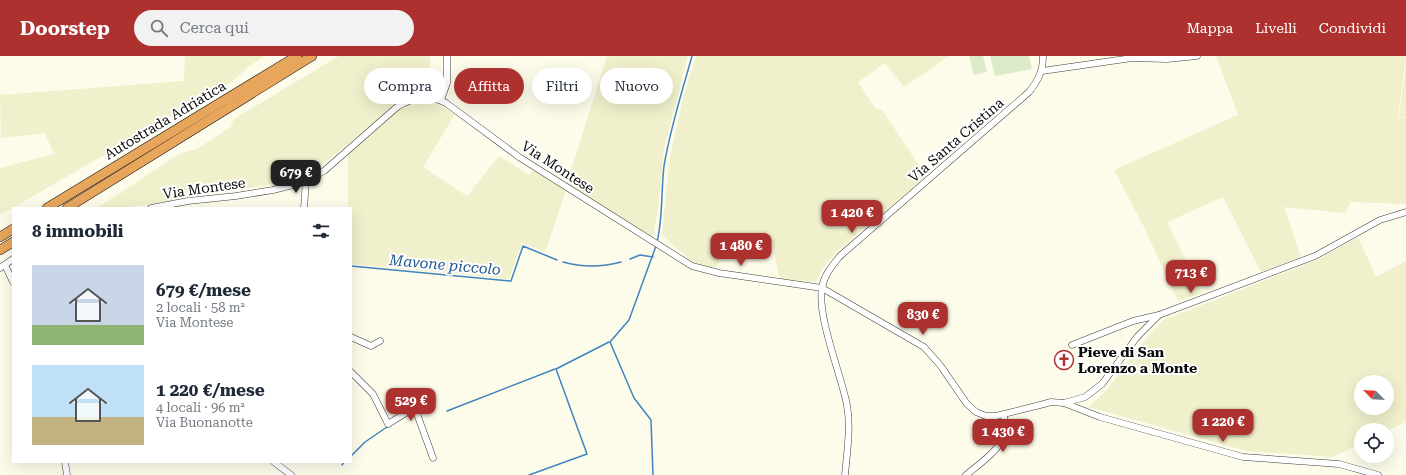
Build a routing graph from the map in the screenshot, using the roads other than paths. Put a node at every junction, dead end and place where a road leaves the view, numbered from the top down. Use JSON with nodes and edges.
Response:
{"nodes":[{"id":1,"x":297,"y":56,"type":"edge"},
{"id":2,"x":312,"y":56,"type":"edge"},
{"id":3,"x":446,"y":56,"type":"edge"},
{"id":4,"x":1043,"y":56,"type":"edge"},
{"id":5,"x":1197,"y":56,"type":"edge"},
{"id":6,"x":1042,"y":71,"type":"junction"},
{"id":7,"x":446,"y":86,"type":"edge"},
{"id":8,"x":403,"y":104,"type":"edge"},
{"id":9,"x":446,"y":104,"type":"edge"},
{"id":10,"x":306,"y":181,"type":"junction"},
{"id":11,"x":49,"y":207,"type":"edge"},
{"id":12,"x":69,"y":207,"type":"edge"},
{"id":13,"x":156,"y":207,"type":"edge"},
{"id":14,"x":304,"y":207,"type":"edge"},
{"id":15,"x":1406,"y":212,"type":"edge"},
{"id":16,"x":12,"y":230,"type":"edge"},
{"id":17,"x":0,"y":237,"type":"edge"},
{"id":18,"x":12,"y":243,"type":"edge"},
{"id":19,"x":0,"y":250,"type":"edge"},
{"id":20,"x":12,"y":260,"type":"edge"},
{"id":21,"x":2,"y":266,"type":"edge"},
{"id":22,"x":12,"y":281,"type":"edge"},
{"id":23,"x":822,"y":288,"type":"junction"},
{"id":24,"x":1159,"y":315,"type":"junction"},
{"id":25,"x":352,"y":337,"type":"edge"},
{"id":26,"x":380,"y":341,"type":"dead end"},
{"id":27,"x":1072,"y":344,"type":"dead end"},
{"id":28,"x":352,"y":373,"type":"edge"},
{"id":29,"x":1064,"y":403,"type":"junction"},
{"id":30,"x":1004,"y":416,"type":"junction"},
{"id":31,"x":433,"y":458,"type":"dead end"},
{"id":32,"x":65,"y":463,"type":"edge"},
{"id":33,"x":275,"y":463,"type":"edge"},
{"id":34,"x":67,"y":475,"type":"edge"},
{"id":35,"x":291,"y":475,"type":"edge"},
{"id":36,"x":845,"y":475,"type":"edge"},
{"id":37,"x":966,"y":475,"type":"edge"},
{"id":38,"x":1378,"y":475,"type":"edge"}],
"edges":[{"from":1,"to":11,"type":"highway","name":"Autostrada Adriatica"},
{"from":2,"to":12,"type":"highway","name":"Autostrada Adriatica"},
{"from":3,"to":7,"type":"street"},
{"from":4,"to":6,"type":"street","name":"Via Santa Cristina"},
{"from":5,"to":6,"type":"street"},
{"from":6,"to":23,"type":"street","name":"Via Santa Cristina"},
{"from":8,"to":10,"type":"street","name":"Via Montese"},
{"from":9,"to":23,"type":"street","name":"Via Montese"},
{"from":10,"to":13,"type":"street","name":"Via Montese"},
{"from":10,"to":14,"type":"street"},
{"from":15,"to":24,"type":"street"},
{"from":16,"to":17,"type":"highway"},
{"from":18,"to":19,"type":"highway"},
{"from":20,"to":21,"type":"street"},
{"from":21,"to":22,"type":"street"},
{"from":23,"to":30,"type":"street"},
{"from":23,"to":36,"type":"street","name":"Via Santa Cristina"},
{"from":24,"to":27,"type":"street"},
{"from":24,"to":29,"type":"street"},
{"from":25,"to":26,"type":"street"},
{"from":28,"to":31,"type":"street"},
{"from":29,"to":30,"type":"street"},
{"from":29,"to":38,"type":"street"},
{"from":30,"to":37,"type":"street"},
{"from":32,"to":34,"type":"street"},
{"from":33,"to":35,"type":"street"}]}
